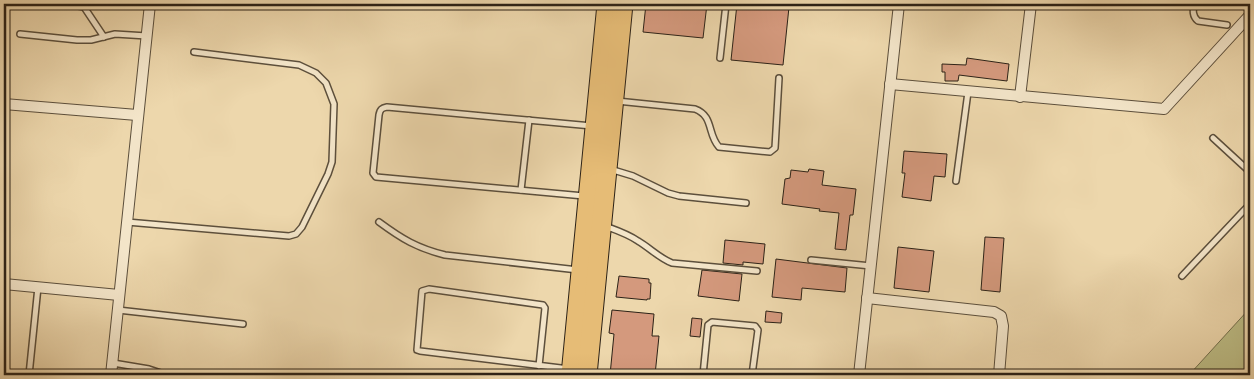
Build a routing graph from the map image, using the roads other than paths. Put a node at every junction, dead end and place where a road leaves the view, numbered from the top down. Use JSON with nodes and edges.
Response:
{"nodes":[{"id":1,"x":66,"y":4,"type":"edge"},
{"id":2,"x":150,"y":4,"type":"edge"},
{"id":3,"x":607,"y":4,"type":"edge"},
{"id":4,"x":623,"y":4,"type":"edge"},
{"id":5,"x":726,"y":4,"type":"edge"},
{"id":6,"x":899,"y":4,"type":"edge"},
{"id":7,"x":1031,"y":4,"type":"edge"},
{"id":8,"x":1194,"y":4,"type":"edge"},
{"id":9,"x":1250,"y":15,"type":"edge"},
{"id":10,"x":1227,"y":25,"type":"dead end"},
{"id":11,"x":20,"y":34,"type":"dead end"},
{"id":12,"x":146,"y":36,"type":"junction"},
{"id":13,"x":104,"y":37,"type":"junction"},
{"id":14,"x":194,"y":52,"type":"dead end"},
{"id":15,"x":720,"y":58,"type":"dead end"},
{"id":16,"x":779,"y":78,"type":"dead end"},
{"id":17,"x":890,"y":84,"type":"junction"},
{"id":18,"x":968,"y":92,"type":"junction"},
{"id":19,"x":1020,"y":97,"type":"junction"},
{"id":20,"x":614,"y":100,"type":"junction"},
{"id":21,"x":4,"y":104,"type":"edge"},
{"id":22,"x":137,"y":115,"type":"junction"},
{"id":23,"x":529,"y":120,"type":"junction"},
{"id":24,"x":595,"y":126,"type":"junction"},
{"id":25,"x":1213,"y":138,"type":"dead end"},
{"id":26,"x":607,"y":168,"type":"junction"},
{"id":27,"x":1250,"y":172,"type":"edge"},
{"id":28,"x":956,"y":181,"type":"dead end"},
{"id":29,"x":521,"y":190,"type":"junction"},
{"id":30,"x":588,"y":196,"type":"junction"},
{"id":31,"x":746,"y":203,"type":"dead end"},
{"id":32,"x":1250,"y":204,"type":"edge"},
{"id":33,"x":126,"y":222,"type":"junction"},
{"id":34,"x":379,"y":222,"type":"dead end"},
{"id":35,"x":602,"y":224,"type":"junction"},
{"id":36,"x":811,"y":260,"type":"dead end"},
{"id":37,"x":871,"y":266,"type":"junction"},
{"id":38,"x":581,"y":270,"type":"junction"},
{"id":39,"x":756,"y":271,"type":"dead end"},
{"id":40,"x":1182,"y":276,"type":"dead end"},
{"id":41,"x":4,"y":284,"type":"edge"},
{"id":42,"x":38,"y":287,"type":"junction"},
{"id":43,"x":119,"y":295,"type":"junction"},
{"id":44,"x":868,"y":298,"type":"junction"},
{"id":45,"x":117,"y":310,"type":"junction"},
{"id":46,"x":243,"y":324,"type":"dead end"},
{"id":47,"x":112,"y":363,"type":"junction"},
{"id":48,"x":539,"y":366,"type":"junction"},
{"id":49,"x":140,"y":367,"type":"junction"},
{"id":50,"x":576,"y":373,"type":"edge"},
{"id":51,"x":29,"y":375,"type":"edge"},
{"id":52,"x":111,"y":375,"type":"edge"},
{"id":53,"x":139,"y":375,"type":"edge"},
{"id":54,"x":175,"y":375,"type":"edge"},
{"id":55,"x":703,"y":375,"type":"edge"},
{"id":56,"x":752,"y":375,"type":"edge"},
{"id":57,"x":859,"y":375,"type":"edge"},
{"id":58,"x":999,"y":375,"type":"edge"}],
"edges":[{"from":1,"to":13,"type":"lane"},
{"from":2,"to":12,"type":"street"},
{"from":3,"to":24,"type":"highway"},
{"from":4,"to":20,"type":"highway"},
{"from":5,"to":15,"type":"lane"},
{"from":6,"to":17,"type":"street"},
{"from":7,"to":19,"type":"street"},
{"from":8,"to":10,"type":"lane"},
{"from":9,"to":19,"type":"street"},
{"from":11,"to":13,"type":"lane"},
{"from":12,"to":13,"type":"lane"},
{"from":12,"to":22,"type":"street"},
{"from":14,"to":33,"type":"lane"},
{"from":16,"to":20,"type":"lane"},
{"from":17,"to":18,"type":"street"},
{"from":17,"to":37,"type":"street"},
{"from":18,"to":19,"type":"street"},
{"from":18,"to":28,"type":"lane"},
{"from":20,"to":26,"type":"highway"},
{"from":21,"to":22,"type":"street"},
{"from":22,"to":33,"type":"street"},
{"from":23,"to":24,"type":"lane"},
{"from":23,"to":29,"type":"lane"},
{"from":23,"to":29,"type":"lane"},
{"from":24,"to":30,"type":"highway"},
{"from":25,"to":27,"type":"lane"},
{"from":26,"to":31,"type":"lane"},
{"from":26,"to":35,"type":"highway"},
{"from":29,"to":30,"type":"lane"},
{"from":30,"to":38,"type":"highway"},
{"from":32,"to":40,"type":"lane"},
{"from":33,"to":43,"type":"street"},
{"from":34,"to":38,"type":"lane"},
{"from":35,"to":39,"type":"lane"},
{"from":35,"to":50,"type":"highway"},
{"from":36,"to":37,"type":"lane"},
{"from":37,"to":44,"type":"street"},
{"from":38,"to":50,"type":"highway"},
{"from":41,"to":42,"type":"street"},
{"from":42,"to":43,"type":"street"},
{"from":42,"to":51,"type":"lane"},
{"from":43,"to":45,"type":"street"},
{"from":44,"to":57,"type":"street"},
{"from":44,"to":58,"type":"street"},
{"from":45,"to":46,"type":"lane"},
{"from":45,"to":47,"type":"street"},
{"from":47,"to":49,"type":"lane"},
{"from":47,"to":52,"type":"street"},
{"from":48,"to":48,"type":"lane"},
{"from":48,"to":50,"type":"lane"},
{"from":49,"to":53,"type":"lane"},
{"from":49,"to":54,"type":"lane"},
{"from":55,"to":56,"type":"lane"}]}
